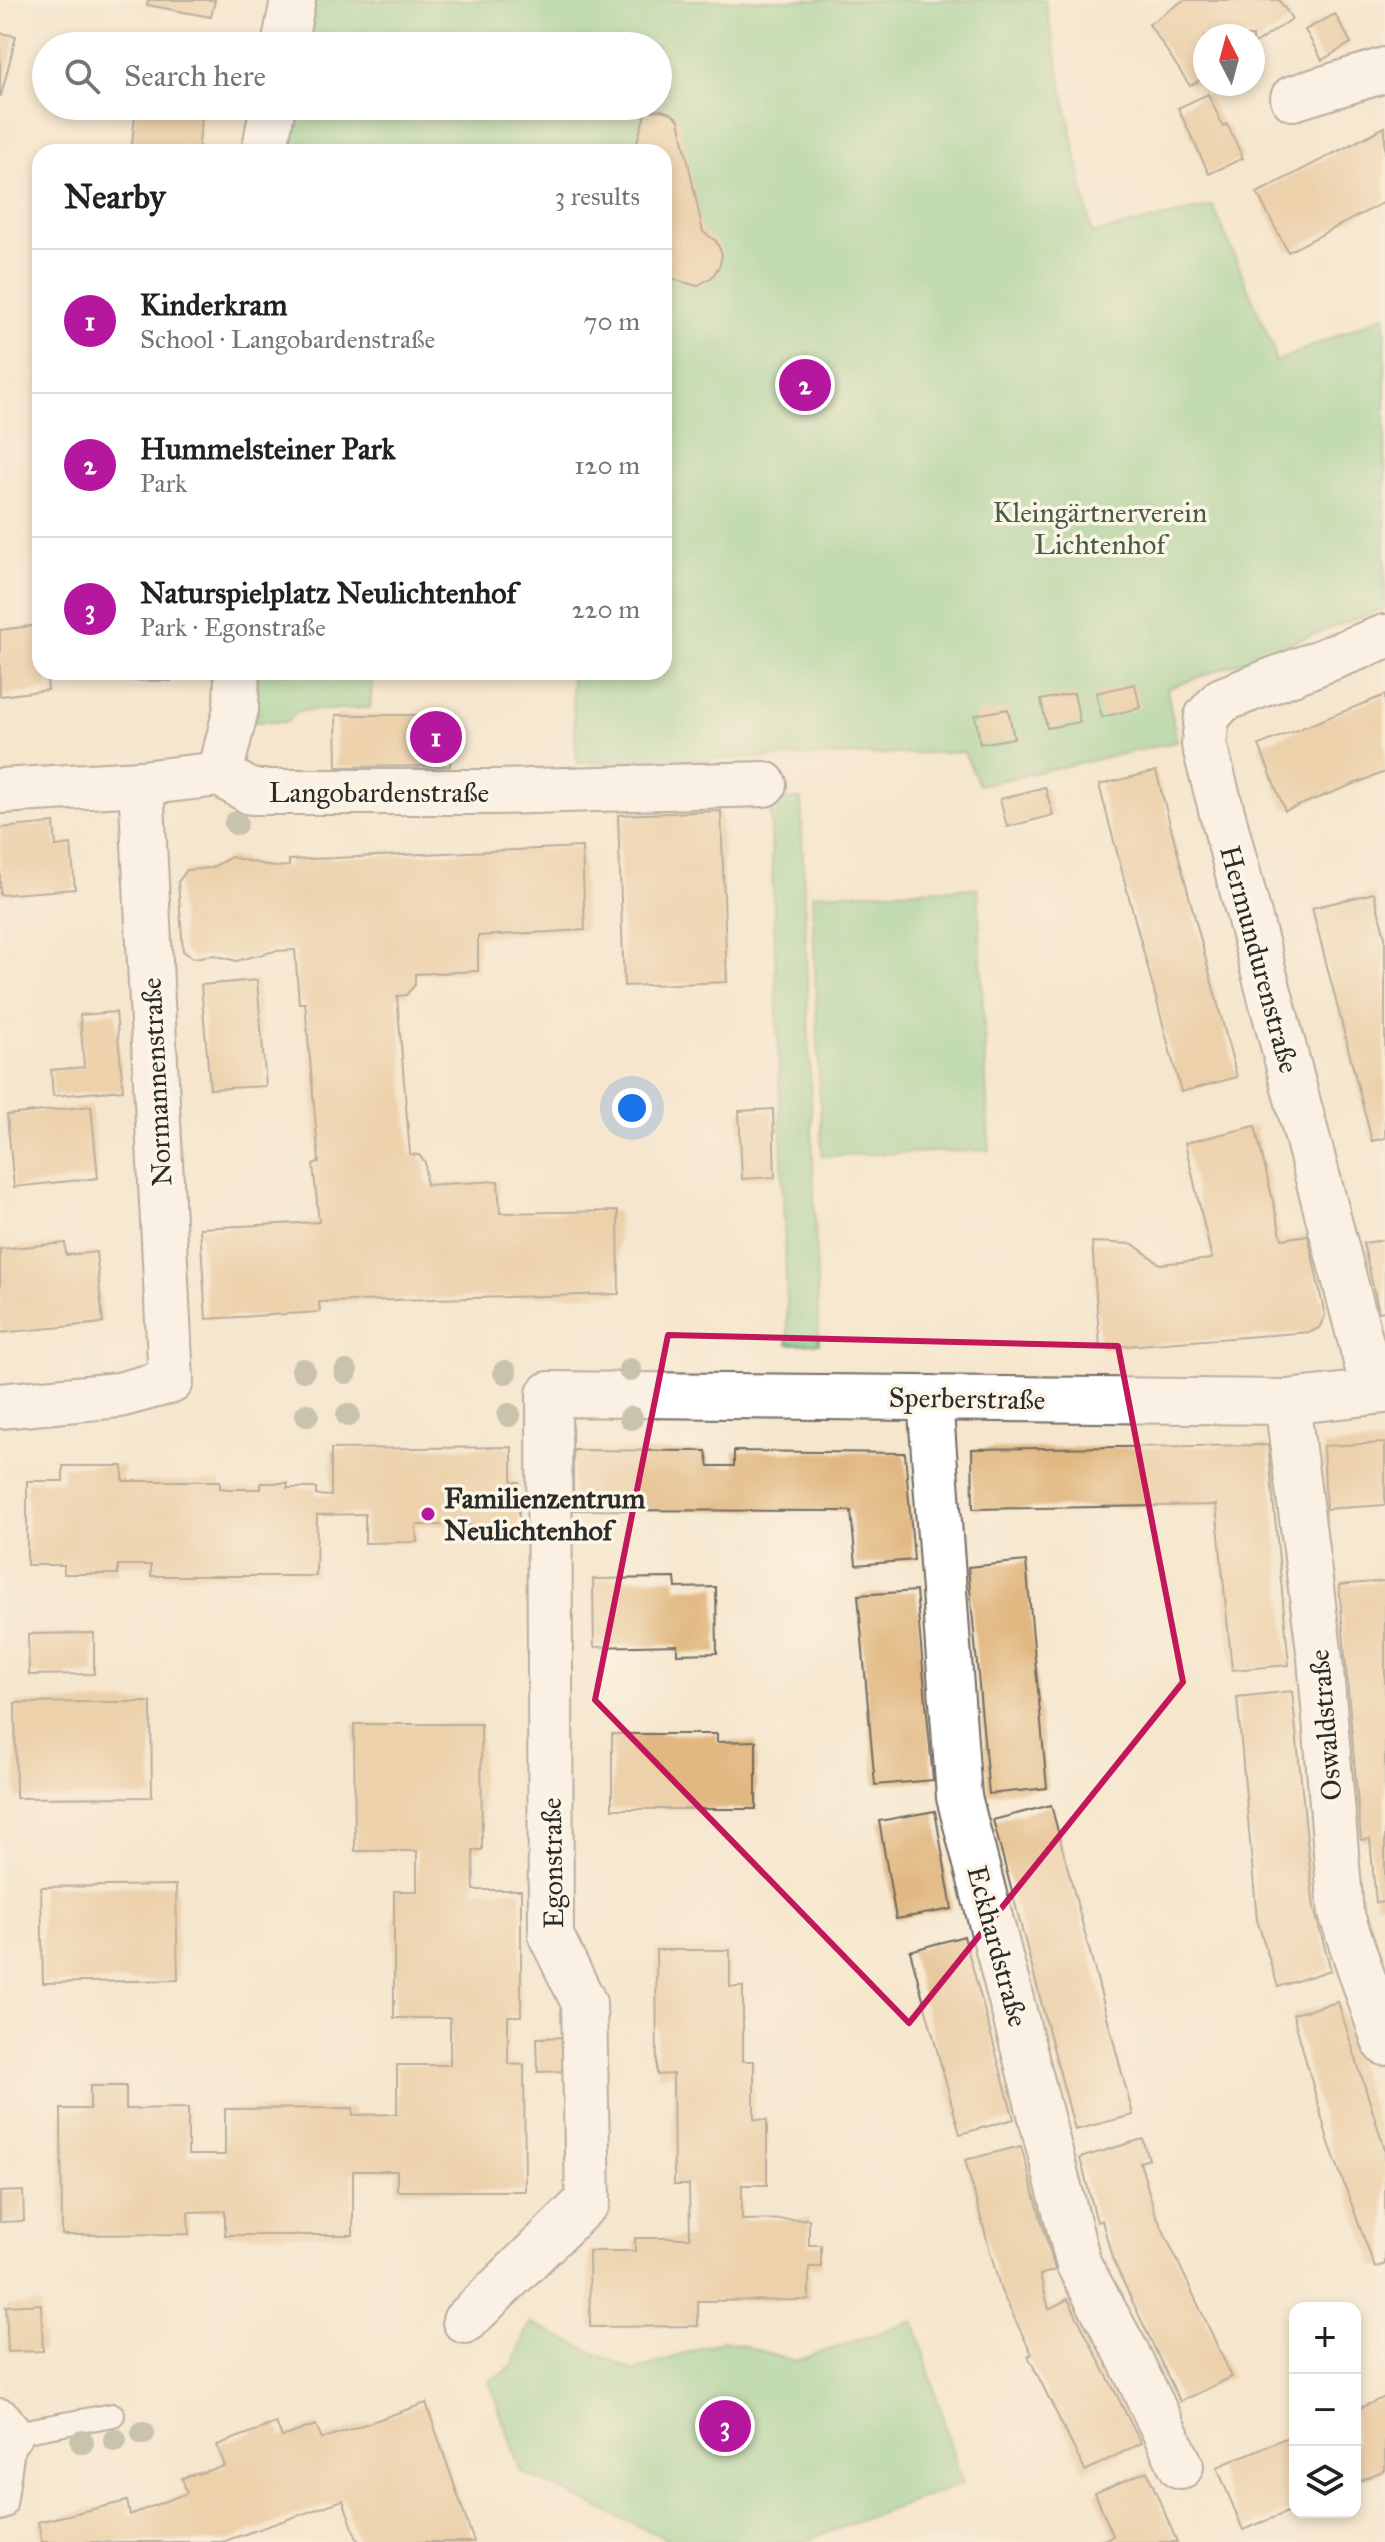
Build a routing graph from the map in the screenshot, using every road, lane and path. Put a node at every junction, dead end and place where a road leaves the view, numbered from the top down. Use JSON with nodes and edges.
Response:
{"nodes":[{"id":1,"x":293,"y":0,"type":"edge"},
{"id":2,"x":287,"y":32,"type":"edge"},
{"id":3,"x":1385,"y":70,"type":"edge"},
{"id":4,"x":1293,"y":98,"type":"dead end"},
{"id":5,"x":270,"y":120,"type":"edge"},
{"id":6,"x":266,"y":144,"type":"edge"},
{"id":7,"x":1385,"y":637,"type":"edge"},
{"id":8,"x":237,"y":680,"type":"edge"},
{"id":9,"x":220,"y":774,"type":"junction"},
{"id":10,"x":141,"y":783,"type":"junction"},
{"id":11,"x":764,"y":784,"type":"dead end"},
{"id":12,"x":0,"y":791,"type":"edge"},
{"id":13,"x":1380,"y":1391,"type":"edge"},
{"id":14,"x":549,"y":1394,"type":"joint"},
{"id":15,"x":930,"y":1398,"type":"junction"},
{"id":16,"x":1287,"y":1402,"type":"junction"},
{"id":17,"x":0,"y":1406,"type":"edge"},
{"id":18,"x":1385,"y":2043,"type":"edge"},
{"id":19,"x":465,"y":2321,"type":"dead end"},
{"id":20,"x":113,"y":2415,"type":"dead end"},
{"id":21,"x":5,"y":2428,"type":"edge"},
{"id":22,"x":1181,"y":2466,"type":"dead end"},
{"id":23,"x":0,"y":2504,"type":"edge"}],
"edges":[{"from":1,"to":2,"type":"street"},
{"from":3,"to":4,"type":"street"},
{"from":5,"to":6,"type":"street"},
{"from":7,"to":13,"type":"street","name":"Hermundurenstraße"},
{"from":8,"to":9,"type":"street"},
{"from":9,"to":10,"type":"street"},
{"from":9,"to":11,"type":"street","name":"Langobardenstraße"},
{"from":10,"to":12,"type":"street"},
{"from":10,"to":17,"type":"street","name":"Normannenstraße"},
{"from":13,"to":16,"type":"street","name":"Sperberstraße"},
{"from":14,"to":15,"type":"street","name":"Sperberstraße"},
{"from":14,"to":19,"type":"street","name":"Egonstraße"},
{"from":15,"to":16,"type":"street","name":"Sperberstraße"},
{"from":15,"to":22,"type":"street","name":"Eckhardstraße"},
{"from":16,"to":18,"type":"street","name":"Oswaldstraße"},
{"from":20,"to":21,"type":"lane"},
{"from":21,"to":23,"type":"street"}]}
